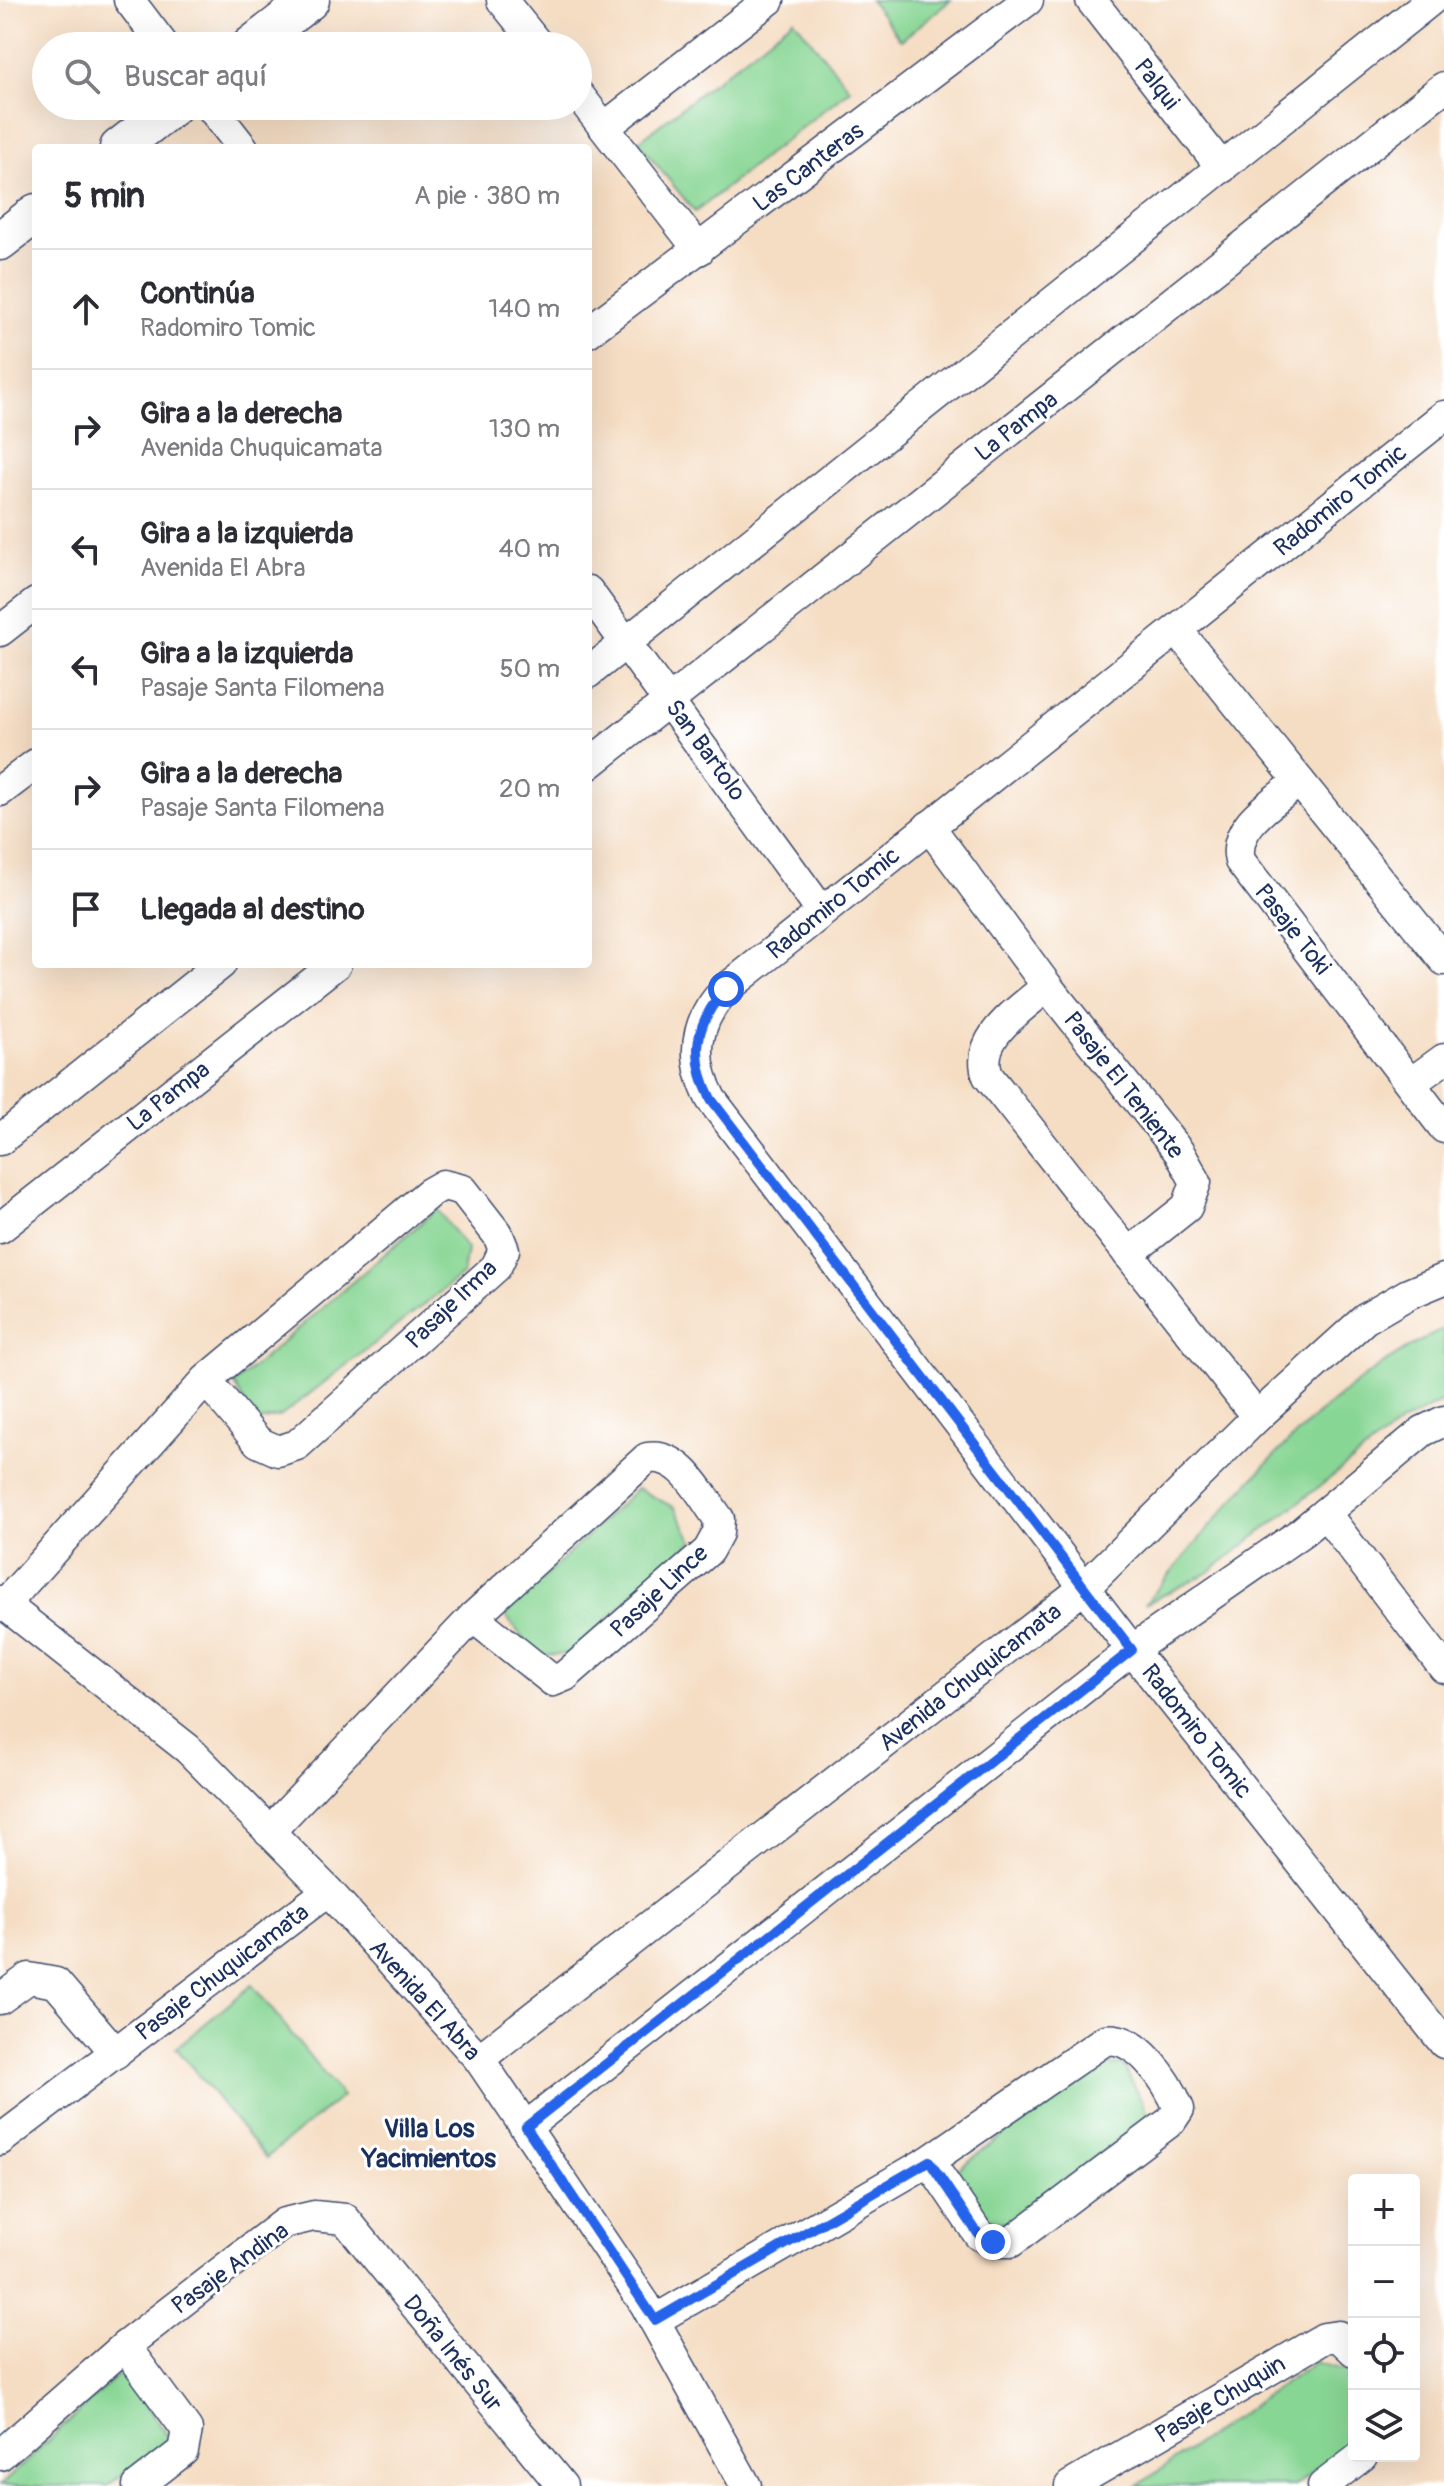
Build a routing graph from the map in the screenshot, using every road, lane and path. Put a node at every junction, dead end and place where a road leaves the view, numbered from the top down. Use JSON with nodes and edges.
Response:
{"nodes":[{"id":1,"x":129,"y":0,"type":"edge"},
{"id":2,"x":310,"y":0,"type":"edge"},
{"id":3,"x":502,"y":0,"type":"edge"},
{"id":4,"x":769,"y":0,"type":"edge"},
{"id":5,"x":1028,"y":0,"type":"edge"},
{"id":6,"x":1091,"y":0,"type":"edge"},
{"id":7,"x":1431,"y":0,"type":"edge"},
{"id":8,"x":153,"y":32,"type":"edge"},
{"id":9,"x":269,"y":32,"type":"edge"},
{"id":10,"x":528,"y":32,"type":"edge"},
{"id":11,"x":1444,"y":87,"type":"edge"},
{"id":12,"x":592,"y":111,"type":"edge"},
{"id":13,"x":155,"y":120,"type":"edge"},
{"id":14,"x":221,"y":120,"type":"edge"},
{"id":15,"x":605,"y":127,"type":"junction"},
{"id":16,"x":124,"y":144,"type":"edge"},
{"id":17,"x":240,"y":144,"type":"edge"},
{"id":18,"x":1222,"y":168,"type":"junction"},
{"id":19,"x":32,"y":216,"type":"edge"},
{"id":20,"x":0,"y":241,"type":"edge"},
{"id":21,"x":699,"y":250,"type":"junction"},
{"id":22,"x":592,"y":329,"type":"edge"},
{"id":23,"x":1444,"y":416,"type":"edge"},
{"id":24,"x":592,"y":596,"type":"edge"},
{"id":25,"x":32,"y":606,"type":"edge"},
{"id":26,"x":0,"y":631,"type":"edge"},
{"id":27,"x":1178,"y":631,"type":"junction"},
{"id":28,"x":627,"y":643,"type":"junction"},
{"id":29,"x":592,"y":670,"type":"edge"},
{"id":30,"x":671,"y":700,"type":"junction"},
{"id":31,"x":592,"y":762,"type":"edge"},
{"id":32,"x":32,"y":767,"type":"edge"},
{"id":33,"x":1299,"y":781,"type":"junction"},
{"id":34,"x":0,"y":791,"type":"edge"},
{"id":35,"x":929,"y":826,"type":"junction"},
{"id":36,"x":822,"y":912,"type":"junction"},
{"id":37,"x":1444,"y":960,"type":"edge"},
{"id":38,"x":216,"y":968,"type":"edge"},
{"id":39,"x":331,"y":968,"type":"edge"},
{"id":40,"x":1047,"y":986,"type":"junction"},
{"id":41,"x":1444,"y":1059,"type":"edge"},
{"id":42,"x":1411,"y":1083,"type":"junction"},
{"id":43,"x":1444,"y":1128,"type":"edge"},
{"id":44,"x":0,"y":1140,"type":"edge"},
{"id":45,"x":0,"y":1228,"type":"edge"},
{"id":46,"x":1128,"y":1254,"type":"junction"},
{"id":47,"x":1444,"y":1279,"type":"edge"},
{"id":48,"x":206,"y":1380,"type":"junction"},
{"id":49,"x":1257,"y":1417,"type":"junction"},
{"id":50,"x":1444,"y":1421,"type":"edge"},
{"id":51,"x":1325,"y":1513,"type":"junction"},
{"id":52,"x":1084,"y":1588,"type":"junction"},
{"id":53,"x":2,"y":1603,"type":"edge"},
{"id":54,"x":473,"y":1617,"type":"junction"},
{"id":55,"x":1132,"y":1650,"type":"junction"},
{"id":56,"x":1444,"y":1668,"type":"edge"},
{"id":57,"x":269,"y":1832,"type":"junction"},
{"id":58,"x":328,"y":1891,"type":"junction"},
{"id":59,"x":0,"y":1999,"type":"edge"},
{"id":60,"x":1444,"y":2043,"type":"edge"},
{"id":61,"x":116,"y":2053,"type":"junction"},
{"id":62,"x":479,"y":2059,"type":"junction"},
{"id":63,"x":526,"y":2127,"type":"junction"},
{"id":64,"x":0,"y":2140,"type":"edge"},
{"id":65,"x":929,"y":2161,"type":"junction"},
{"id":66,"x":345,"y":2219,"type":"joint"},
{"id":67,"x":655,"y":2320,"type":"junction"},
{"id":68,"x":1348,"y":2345,"type":"edge"},
{"id":69,"x":125,"y":2346,"type":"junction"},
{"id":70,"x":0,"y":2455,"type":"edge"},
{"id":71,"x":1354,"y":2462,"type":"edge"},
{"id":72,"x":548,"y":2481,"type":"edge"},
{"id":73,"x":1082,"y":2484,"type":"edge"},
{"id":74,"x":138,"y":2486,"type":"edge"},
{"id":75,"x":746,"y":2486,"type":"edge"},
{"id":76,"x":1323,"y":2486,"type":"edge"}],
"edges":[{"from":1,"to":8,"type":"street"},
{"from":2,"to":9,"type":"street"},
{"from":3,"to":10,"type":"street"},
{"from":4,"to":15,"type":"street"},
{"from":5,"to":21,"type":"street","name":"Las Canteras"},
{"from":6,"to":18,"type":"street","name":"Palqui"},
{"from":7,"to":18,"type":"street"},
{"from":11,"to":30,"type":"street","name":"La Pampa"},
{"from":12,"to":15,"type":"street"},
{"from":13,"to":16,"type":"street"},
{"from":14,"to":17,"type":"street"},
{"from":15,"to":21,"type":"street"},
{"from":18,"to":28,"type":"street"},
{"from":19,"to":20,"type":"street"},
{"from":21,"to":22,"type":"street","name":"Las Canteras"},
{"from":23,"to":27,"type":"street","name":"Radomiro Tomic"},
{"from":24,"to":28,"type":"street","name":"San Bartolo"},
{"from":25,"to":26,"type":"street"},
{"from":27,"to":33,"type":"street"},
{"from":27,"to":35,"type":"street","name":"Radomiro Tomic"},
{"from":28,"to":29,"type":"street"},
{"from":28,"to":30,"type":"street","name":"San Bartolo"},
{"from":30,"to":31,"type":"street","name":"La Pampa"},
{"from":30,"to":36,"type":"street","name":"San Bartolo"},
{"from":32,"to":34,"type":"street"},
{"from":33,"to":37,"type":"street"},
{"from":33,"to":42,"type":"street","name":"Pasaje Toki"},
{"from":35,"to":36,"type":"street","name":"Radomiro Tomic"},
{"from":35,"to":40,"type":"street","name":"Pasaje El Teniente"},
{"from":36,"to":52,"type":"street","name":"Radomiro Tomic"},
{"from":38,"to":44,"type":"street"},
{"from":39,"to":45,"type":"street","name":"La Pampa"},
{"from":40,"to":46,"type":"street","name":"Pasaje El Teniente"},
{"from":40,"to":46,"type":"street","name":"Pasaje El Teniente"},
{"from":41,"to":42,"type":"street"},
{"from":42,"to":43,"type":"street","name":"Pasaje Toki"},
{"from":46,"to":49,"type":"street","name":"Pasaje El Teniente"},
{"from":47,"to":49,"type":"street","name":"Avenida Chuquicamata"},
{"from":48,"to":48,"type":"street","name":"Pasaje Irma"},
{"from":48,"to":53,"type":"street","name":"Pasaje Irma"},
{"from":49,"to":52,"type":"street","name":"Avenida Chuquicamata"},
{"from":50,"to":51,"type":"street"},
{"from":51,"to":55,"type":"street"},
{"from":51,"to":56,"type":"street"},
{"from":52,"to":55,"type":"street","name":"Radomiro Tomic"},
{"from":52,"to":62,"type":"street","name":"Avenida Chuquicamata"},
{"from":53,"to":57,"type":"street","name":"Avenida El Abra"},
{"from":54,"to":54,"type":"street","name":"Pasaje Lince"},
{"from":54,"to":57,"type":"street","name":"Pasaje Lince"},
{"from":55,"to":60,"type":"street","name":"Radomiro Tomic"},
{"from":55,"to":63,"type":"street"},
{"from":57,"to":58,"type":"street","name":"Avenida El Abra"},
{"from":58,"to":61,"type":"street","name":"Pasaje Chuquicamata"},
{"from":58,"to":62,"type":"street","name":"Avenida El Abra"},
{"from":59,"to":61,"type":"street","name":"Pasaje Chuquicamata"},
{"from":61,"to":64,"type":"street","name":"Pasaje Chuquicamata"},
{"from":62,"to":63,"type":"street","name":"Avenida El Abra"},
{"from":63,"to":67,"type":"street","name":"Avenida El Abra"},
{"from":65,"to":65,"type":"street"},
{"from":65,"to":67,"type":"street"},
{"from":66,"to":69,"type":"street","name":"Pasaje Andina"},
{"from":66,"to":72,"type":"street","name":"Doña Inés Sur"},
{"from":67,"to":75,"type":"street","name":"Avenida El Abra"},
{"from":68,"to":73,"type":"street","name":"Pasaje Chuquin"},
{"from":69,"to":70,"type":"street","name":"Pasaje Andina"},
{"from":69,"to":74,"type":"street"},
{"from":71,"to":76,"type":"street"}]}
